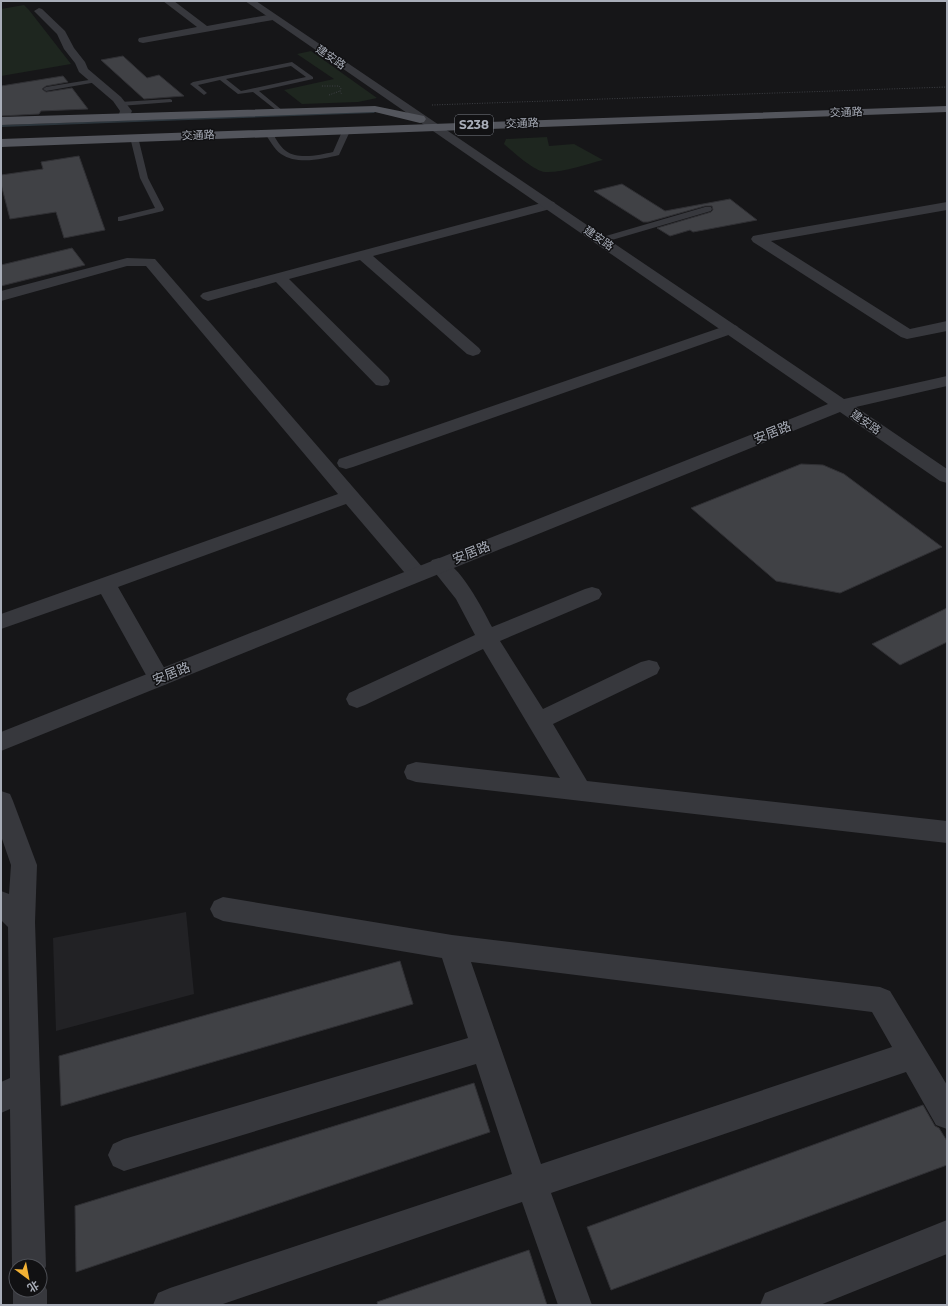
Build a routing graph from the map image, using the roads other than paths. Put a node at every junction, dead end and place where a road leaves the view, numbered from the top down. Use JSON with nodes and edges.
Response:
{"nodes":[{"id":1,"x":168,"y":1,"type":"edge"},
{"id":2,"x":250,"y":1,"type":"edge"},
{"id":3,"x":39,"y":11,"type":"dead end"},
{"id":4,"x":273,"y":17,"type":"junction"},
{"id":5,"x":205,"y":29,"type":"junction"},
{"id":6,"x":143,"y":40,"type":"dead end"},
{"id":7,"x":241,"y":74,"type":"junction"},
{"id":8,"x":221,"y":78,"type":"junction"},
{"id":9,"x":95,"y":81,"type":"junction"},
{"id":10,"x":253,"y":87,"type":"junction"},
{"id":11,"x":46,"y":89,"type":"dead end"},
{"id":12,"x":204,"y":92,"type":"dead end"},
{"id":13,"x":170,"y":101,"type":"dead end"},
{"id":14,"x":947,"y":102,"type":"edge"},
{"id":15,"x":120,"y":104,"type":"junction"},
{"id":16,"x":947,"y":108,"type":"edge"},
{"id":17,"x":278,"y":112,"type":"junction"},
{"id":18,"x":124,"y":117,"type":"junction"},
{"id":19,"x":1,"y":121,"type":"edge"},
{"id":20,"x":429,"y":123,"type":"junction"},
{"id":21,"x":347,"y":130,"type":"junction"},
{"id":22,"x":118,"y":131,"type":"junction"},
{"id":23,"x":268,"y":132,"type":"junction"},
{"id":24,"x":1,"y":135,"type":"edge"},
{"id":25,"x":134,"y":137,"type":"junction"},
{"id":26,"x":1,"y":142,"type":"edge"},
{"id":27,"x":549,"y":205,"type":"junction"},
{"id":28,"x":947,"y":206,"type":"edge"},
{"id":29,"x":708,"y":209,"type":"dead end"},
{"id":30,"x":121,"y":219,"type":"dead end"},
{"id":31,"x":602,"y":240,"type":"junction"},
{"id":32,"x":363,"y":255,"type":"junction"},
{"id":33,"x":279,"y":277,"type":"junction"},
{"id":34,"x":1,"y":296,"type":"edge"},
{"id":35,"x":208,"y":296,"type":"dead end"},
{"id":36,"x":947,"y":326,"type":"edge"},
{"id":37,"x":731,"y":329,"type":"junction"},
{"id":38,"x":473,"y":351,"type":"dead end"},
{"id":39,"x":382,"y":381,"type":"dead end"},
{"id":40,"x":947,"y":381,"type":"edge"},
{"id":41,"x":841,"y":405,"type":"junction"},
{"id":42,"x":346,"y":463,"type":"dead end"},
{"id":43,"x":947,"y":477,"type":"edge"},
{"id":44,"x":350,"y":496,"type":"junction"},
{"id":45,"x":439,"y":565,"type":"junction"},
{"id":46,"x":418,"y":574,"type":"junction"},
{"id":47,"x":106,"y":584,"type":"junction"},
{"id":48,"x":592,"y":594,"type":"dead end"},
{"id":49,"x":1,"y":622,"type":"edge"},
{"id":50,"x":487,"y":638,"type":"junction"},
{"id":51,"x":649,"y":668,"type":"dead end"},
{"id":52,"x":159,"y":678,"type":"junction"},
{"id":53,"x":357,"y":699,"type":"dead end"},
{"id":54,"x":539,"y":721,"type":"junction"},
{"id":55,"x":1,"y":742,"type":"edge"},
{"id":56,"x":416,"y":772,"type":"dead end"},
{"id":57,"x":579,"y":789,"type":"junction"},
{"id":58,"x":1,"y":801,"type":"edge"},
{"id":59,"x":947,"y":832,"type":"edge"},
{"id":60,"x":223,"y":910,"type":"dead end"},
{"id":61,"x":11,"y":912,"type":"edge"},
{"id":62,"x":452,"y":947,"type":"junction"},
{"id":63,"x":485,"y":1047,"type":"junction"},
{"id":64,"x":912,"y":1055,"type":"junction"},
{"id":65,"x":13,"y":1092,"type":"edge"},
{"id":66,"x":947,"y":1114,"type":"edge"},
{"id":67,"x":124,"y":1155,"type":"dead end"},
{"id":68,"x":531,"y":1182,"type":"junction"},
{"id":69,"x":947,"y":1237,"type":"edge"},
{"id":70,"x":28,"y":1258,"type":"edge"},
{"id":71,"x":170,"y":1305,"type":"edge"},
{"id":72,"x":575,"y":1305,"type":"edge"},
{"id":73,"x":777,"y":1305,"type":"edge"}],
"edges":[{"from":1,"to":5,"type":"street"},
{"from":2,"to":4,"type":"street","name":"建安路"},
{"from":3,"to":9,"type":"street"},
{"from":4,"to":5,"type":"street"},
{"from":4,"to":20,"type":"street","name":"建安路"},
{"from":5,"to":6,"type":"street"},
{"from":7,"to":8,"type":"lane"},
{"from":7,"to":10,"type":"lane"},
{"from":7,"to":10,"type":"lane"},
{"from":8,"to":10,"type":"lane"},
{"from":8,"to":12,"type":"lane"},
{"from":9,"to":11,"type":"lane"},
{"from":9,"to":15,"type":"street"},
{"from":10,"to":17,"type":"lane"},
{"from":13,"to":15,"type":"lane"},
{"from":14,"to":20,"type":"main road","name":"交通路","number":"S238"},
{"from":15,"to":18,"type":"street"},
{"from":16,"to":20,"type":"main road","name":"交通路","number":"S238"},
{"from":17,"to":18,"type":"main road"},
{"from":17,"to":20,"type":"main road"},
{"from":18,"to":19,"type":"main road"},
{"from":18,"to":22,"type":"main road"},
{"from":20,"to":21,"type":"main road","name":"交通路","number":"S238"},
{"from":20,"to":22,"type":"main road","name":"交通路","number":"S238"},
{"from":20,"to":27,"type":"street","name":"建安路"},
{"from":21,"to":23,"type":"main road","name":"交通路","number":"S238"},
{"from":21,"to":23,"type":"lane"},
{"from":22,"to":24,"type":"main road","name":"交通路","number":"S238"},
{"from":23,"to":25,"type":"main road","name":"交通路","number":"S238"},
{"from":25,"to":26,"type":"main road","name":"交通路","number":"S238"},
{"from":25,"to":30,"type":"lane"},
{"from":27,"to":31,"type":"street","name":"建安路"},
{"from":27,"to":32,"type":"street"},
{"from":28,"to":36,"type":"street"},
{"from":29,"to":31,"type":"lane"},
{"from":31,"to":37,"type":"street","name":"建安路"},
{"from":32,"to":33,"type":"street"},
{"from":32,"to":38,"type":"street"},
{"from":33,"to":35,"type":"street"},
{"from":33,"to":39,"type":"street"},
{"from":34,"to":44,"type":"street"},
{"from":37,"to":41,"type":"street","name":"建安路"},
{"from":37,"to":42,"type":"street"},
{"from":40,"to":41,"type":"street","name":"安居路"},
{"from":41,"to":43,"type":"street","name":"建安路"},
{"from":41,"to":45,"type":"street","name":"安居路"},
{"from":44,"to":46,"type":"street"},
{"from":44,"to":47,"type":"street"},
{"from":45,"to":46,"type":"street","name":"安居路"},
{"from":45,"to":50,"type":"street"},
{"from":46,"to":52,"type":"street","name":"安居路"},
{"from":47,"to":49,"type":"street"},
{"from":47,"to":52,"type":"street"},
{"from":48,"to":50,"type":"street"},
{"from":50,"to":53,"type":"street"},
{"from":50,"to":54,"type":"street"},
{"from":51,"to":54,"type":"street"},
{"from":52,"to":55,"type":"street","name":"安居路"},
{"from":54,"to":57,"type":"street"},
{"from":56,"to":57,"type":"street"},
{"from":57,"to":59,"type":"street"},
{"from":58,"to":61,"type":"street"},
{"from":60,"to":62,"type":"street"},
{"from":61,"to":65,"type":"street"},
{"from":62,"to":63,"type":"street"},
{"from":62,"to":64,"type":"street"},
{"from":63,"to":67,"type":"street"},
{"from":63,"to":68,"type":"street"},
{"from":64,"to":66,"type":"street"},
{"from":64,"to":68,"type":"street"},
{"from":65,"to":70,"type":"street"},
{"from":68,"to":71,"type":"street"},
{"from":68,"to":72,"type":"street"},
{"from":69,"to":73,"type":"street"}]}
